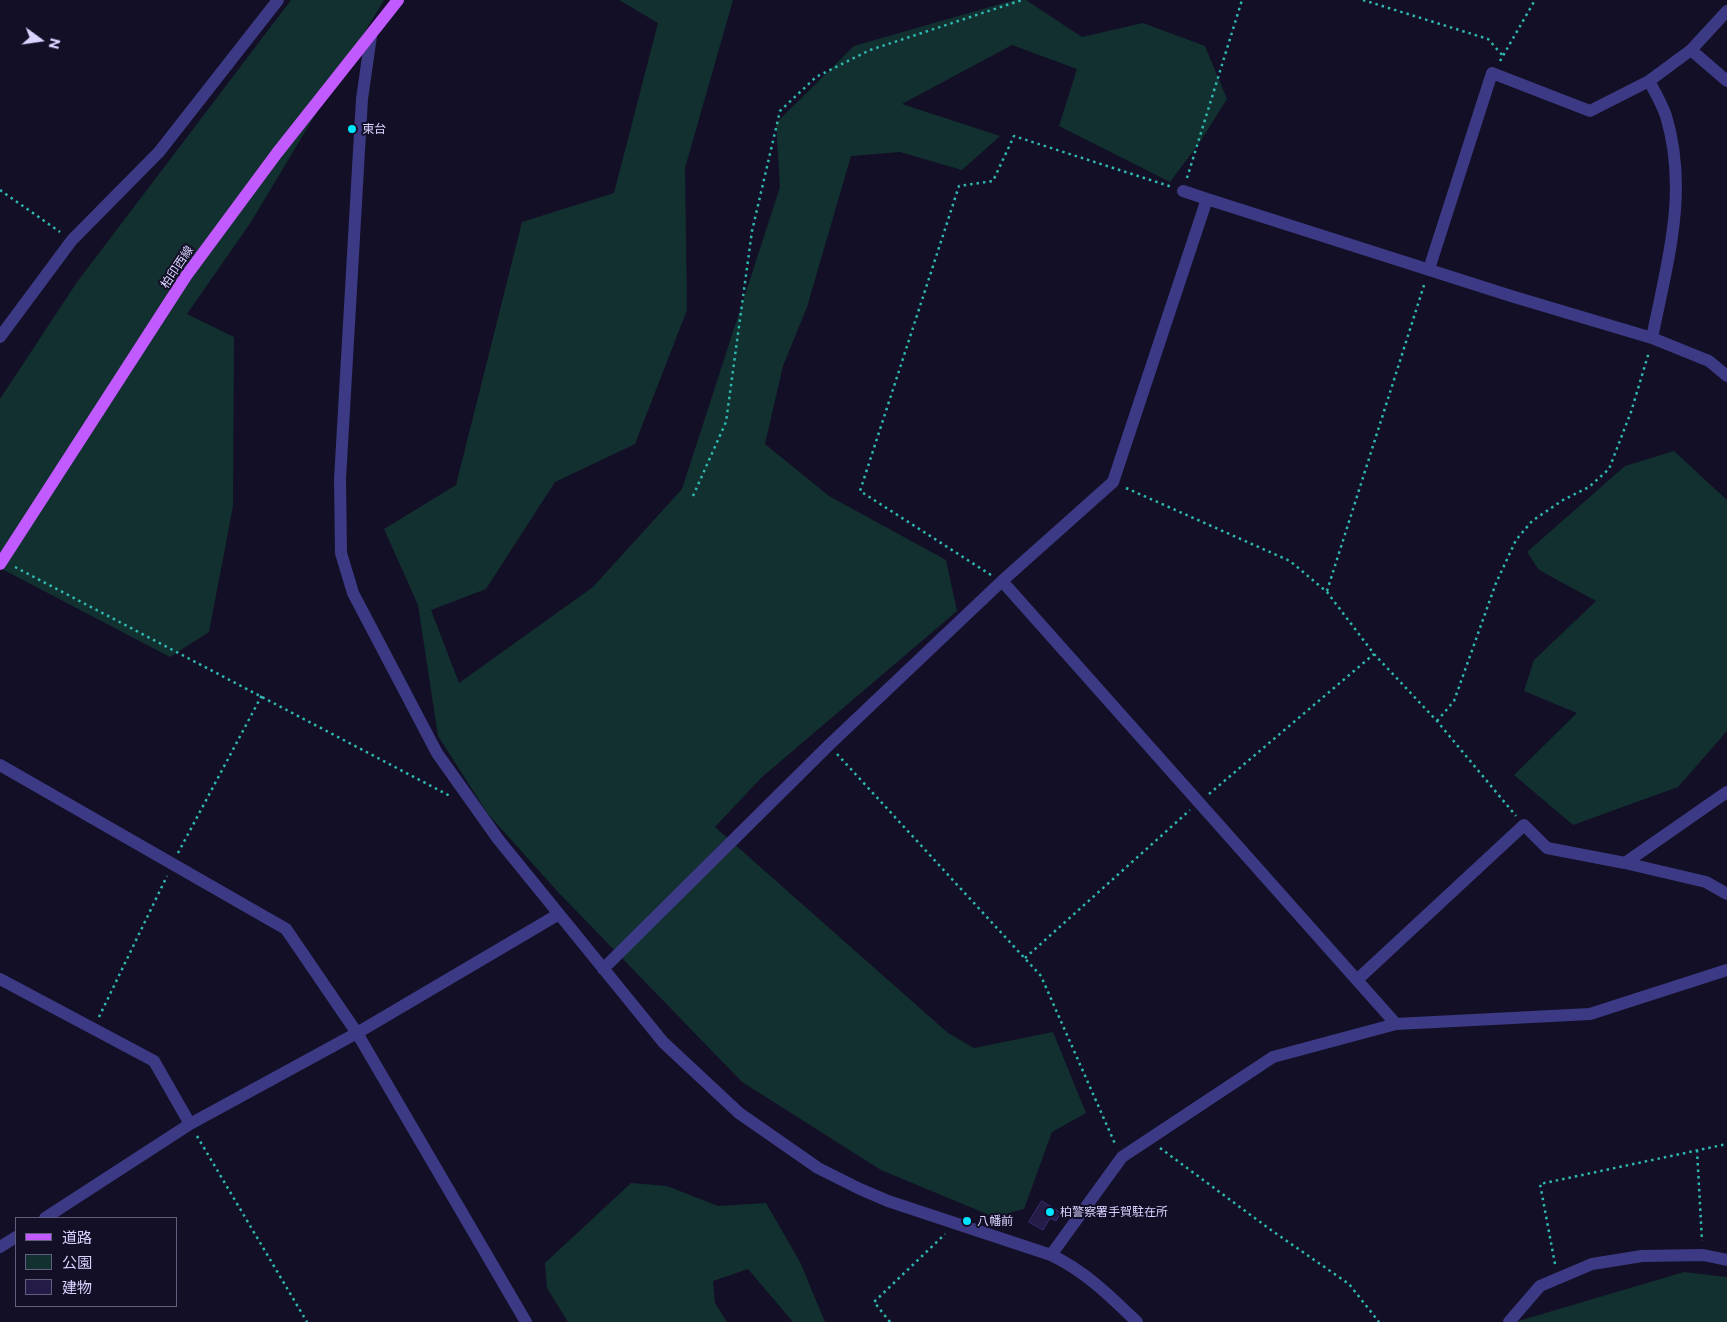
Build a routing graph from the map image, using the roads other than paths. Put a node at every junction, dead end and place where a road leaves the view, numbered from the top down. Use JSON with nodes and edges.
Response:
{"nodes":[{"id":1,"x":278,"y":0,"type":"edge"},
{"id":2,"x":398,"y":0,"type":"edge"},
{"id":3,"x":1727,"y":11,"type":"edge"},
{"id":4,"x":371,"y":36,"type":"junction"},
{"id":5,"x":1691,"y":50,"type":"junction"},
{"id":6,"x":1650,"y":81,"type":"junction"},
{"id":7,"x":1727,"y":81,"type":"edge"},
{"id":8,"x":1183,"y":191,"type":"road end"},
{"id":9,"x":1207,"y":199,"type":"junction"},
{"id":10,"x":1429,"y":269,"type":"junction"},
{"id":11,"x":0,"y":337,"type":"edge"},
{"id":12,"x":1652,"y":338,"type":"junction"},
{"id":13,"x":1727,"y":376,"type":"edge"},
{"id":14,"x":1,"y":562,"type":"edge"},
{"id":15,"x":1002,"y":581,"type":"junction"},
{"id":16,"x":0,"y":765,"type":"edge"},
{"id":17,"x":1727,"y":792,"type":"edge"},
{"id":18,"x":1625,"y":863,"type":"junction"},
{"id":19,"x":1727,"y":894,"type":"edge"},
{"id":20,"x":559,"y":914,"type":"junction"},
{"id":21,"x":603,"y":969,"type":"junction"},
{"id":22,"x":1727,"y":970,"type":"edge"},
{"id":23,"x":0,"y":979,"type":"edge"},
{"id":24,"x":1358,"y":979,"type":"junction"},
{"id":25,"x":1396,"y":1024,"type":"junction"},
{"id":26,"x":357,"y":1033,"type":"junction"},
{"id":27,"x":190,"y":1124,"type":"junction"},
{"id":28,"x":47,"y":1217,"type":"edge"},
{"id":29,"x":15,"y":1238,"type":"edge"},
{"id":30,"x":0,"y":1247,"type":"edge"},
{"id":31,"x":1050,"y":1255,"type":"junction"},
{"id":32,"x":1727,"y":1260,"type":"edge"},
{"id":33,"x":526,"y":1322,"type":"edge"},
{"id":34,"x":1137,"y":1322,"type":"edge"},
{"id":35,"x":1509,"y":1322,"type":"edge"}],
"edges":[{"from":1,"to":11,"type":"street"},
{"from":2,"to":4,"type":"main road","name":"柏印西線"},
{"from":3,"to":5,"type":"street"},
{"from":4,"to":14,"type":"main road","name":"柏印西線"},
{"from":4,"to":20,"type":"street"},
{"from":5,"to":6,"type":"street"},
{"from":5,"to":7,"type":"street"},
{"from":6,"to":10,"type":"street"},
{"from":6,"to":12,"type":"street"},
{"from":8,"to":9,"type":"street"},
{"from":9,"to":10,"type":"street"},
{"from":9,"to":15,"type":"street"},
{"from":10,"to":12,"type":"street"},
{"from":12,"to":13,"type":"street"},
{"from":15,"to":21,"type":"street"},
{"from":15,"to":24,"type":"street"},
{"from":16,"to":26,"type":"street"},
{"from":17,"to":18,"type":"street"},
{"from":18,"to":19,"type":"street"},
{"from":18,"to":24,"type":"street"},
{"from":20,"to":21,"type":"street"},
{"from":20,"to":26,"type":"street"},
{"from":21,"to":31,"type":"street"},
{"from":22,"to":25,"type":"street"},
{"from":23,"to":27,"type":"street"},
{"from":24,"to":25,"type":"street"},
{"from":25,"to":31,"type":"street"},
{"from":26,"to":27,"type":"street"},
{"from":26,"to":33,"type":"street"},
{"from":27,"to":28,"type":"street"},
{"from":29,"to":30,"type":"street"},
{"from":31,"to":34,"type":"street"},
{"from":32,"to":35,"type":"street"}]}
